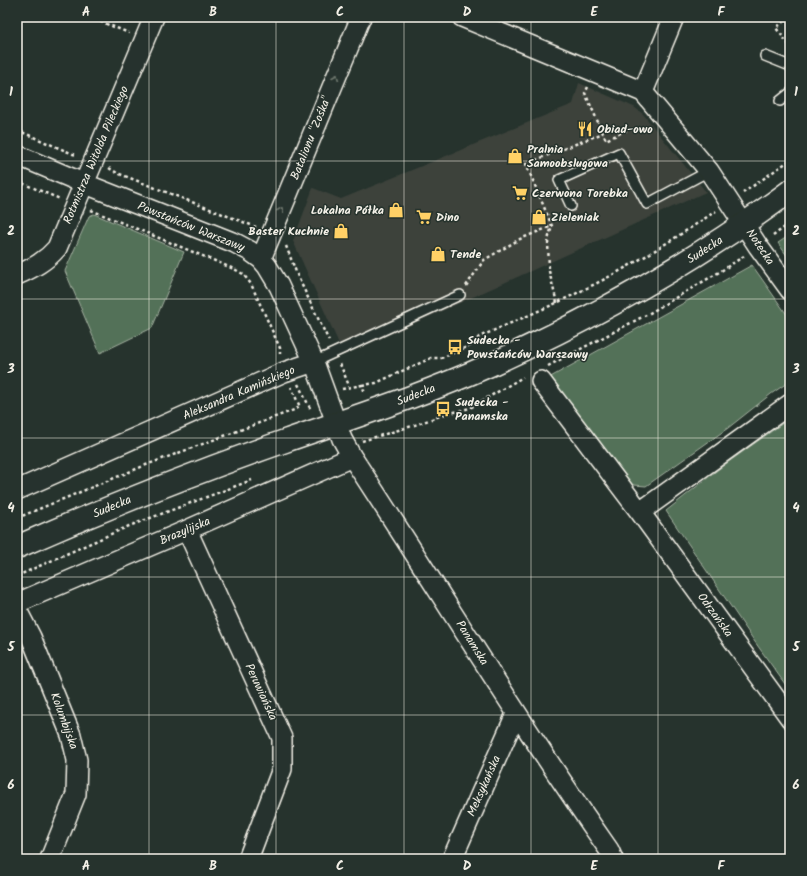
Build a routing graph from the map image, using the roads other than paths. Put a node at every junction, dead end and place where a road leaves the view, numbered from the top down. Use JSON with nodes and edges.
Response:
{"nodes":[{"id":1,"x":154,"y":17,"type":"edge"},
{"id":2,"x":361,"y":17,"type":"edge"},
{"id":3,"x":462,"y":17,"type":"edge"},
{"id":4,"x":674,"y":17,"type":"edge"},
{"id":5,"x":765,"y":56,"type":"dead end"},
{"id":6,"x":790,"y":66,"type":"edge"},
{"id":7,"x":643,"y":92,"type":"junction"},
{"id":8,"x":790,"y":93,"type":"edge"},
{"id":9,"x":780,"y":101,"type":"dead end"},
{"id":10,"x":17,"y":155,"type":"edge"},
{"id":11,"x":709,"y":171,"type":"junction"},
{"id":12,"x":84,"y":183,"type":"junction"},
{"id":13,"x":790,"y":191,"type":"edge"},
{"id":14,"x":571,"y":206,"type":"dead end"},
{"id":15,"x":744,"y":224,"type":"junction"},
{"id":16,"x":261,"y":259,"type":"junction"},
{"id":17,"x":17,"y":275,"type":"edge"},
{"id":18,"x":790,"y":290,"type":"edge"},
{"id":19,"x":460,"y":295,"type":"road end"},
{"id":20,"x":314,"y":362,"type":"junction"},
{"id":21,"x":541,"y":382,"type":"dead end"},
{"id":22,"x":790,"y":404,"type":"edge"},
{"id":23,"x":338,"y":423,"type":"junction"},
{"id":24,"x":352,"y":457,"type":"junction"},
{"id":25,"x":17,"y":490,"type":"edge"},
{"id":26,"x":640,"y":512,"type":"junction"},
{"id":27,"x":187,"y":530,"type":"junction"},
{"id":28,"x":17,"y":546,"type":"edge"},
{"id":29,"x":17,"y":602,"type":"edge"},
{"id":30,"x":17,"y":610,"type":"edge"},
{"id":31,"x":516,"y":714,"type":"junction"},
{"id":32,"x":790,"y":718,"type":"edge"},
{"id":33,"x":50,"y":859,"type":"edge"},
{"id":34,"x":248,"y":859,"type":"edge"},
{"id":35,"x":452,"y":859,"type":"edge"},
{"id":36,"x":613,"y":859,"type":"edge"}],
"edges":[{"from":1,"to":12,"type":"street","name":"Rotmistrza Witolda Pileckiego"},
{"from":16,"to":2,"type":"street","name":"Batalionu \"Zośka\"","one_way":true},
{"from":3,"to":7,"type":"street"},
{"from":4,"to":7,"type":"street"},
{"from":5,"to":6,"type":"lane"},
{"from":7,"to":11,"type":"street","name":"Notecka"},
{"from":8,"to":9,"type":"lane"},
{"from":10,"to":12,"type":"street","name":"Powstańców Warszawy"},
{"from":11,"to":14,"type":"lane"},
{"from":11,"to":15,"type":"street","name":"Notecka"},
{"from":12,"to":16,"type":"street","name":"Powstańców Warszawy"},
{"from":12,"to":17,"type":"street","name":"Rotmistrza Witolda Pileckiego"},
{"from":13,"to":15,"type":"street","name":"Sudecka"},
{"from":15,"to":18,"type":"street","name":"Notecka"},
{"from":15,"to":23,"type":"street","name":"Sudecka"},
{"from":16,"to":20,"type":"street","name":"Powstańców Warszawy"},
{"from":19,"to":20,"type":"lane","name":"Aleksandra Kamińskiego"},
{"from":20,"to":23,"type":"street","name":"Powstańców Warszawy"},
{"from":20,"to":25,"type":"street","name":"Aleksandra Kamińskiego"},
{"from":21,"to":26,"type":"street","name":"Odrzańska"},
{"from":22,"to":26,"type":"street"},
{"from":23,"to":24,"type":"street","name":"Panamska"},
{"from":23,"to":28,"type":"street","name":"Sudecka"},
{"from":24,"to":27,"type":"street","name":"Brazylijska"},
{"from":24,"to":31,"type":"street","name":"Panamska"},
{"from":26,"to":32,"type":"street","name":"Odrzańska"},
{"from":27,"to":29,"type":"street","name":"Brazylijska"},
{"from":27,"to":34,"type":"street","name":"Peruwiańska"},
{"from":30,"to":33,"type":"street","name":"Kolumbijska"},
{"from":31,"to":35,"type":"street","name":"Meksykańska"},
{"from":31,"to":36,"type":"street","name":"Panamska"}]}
